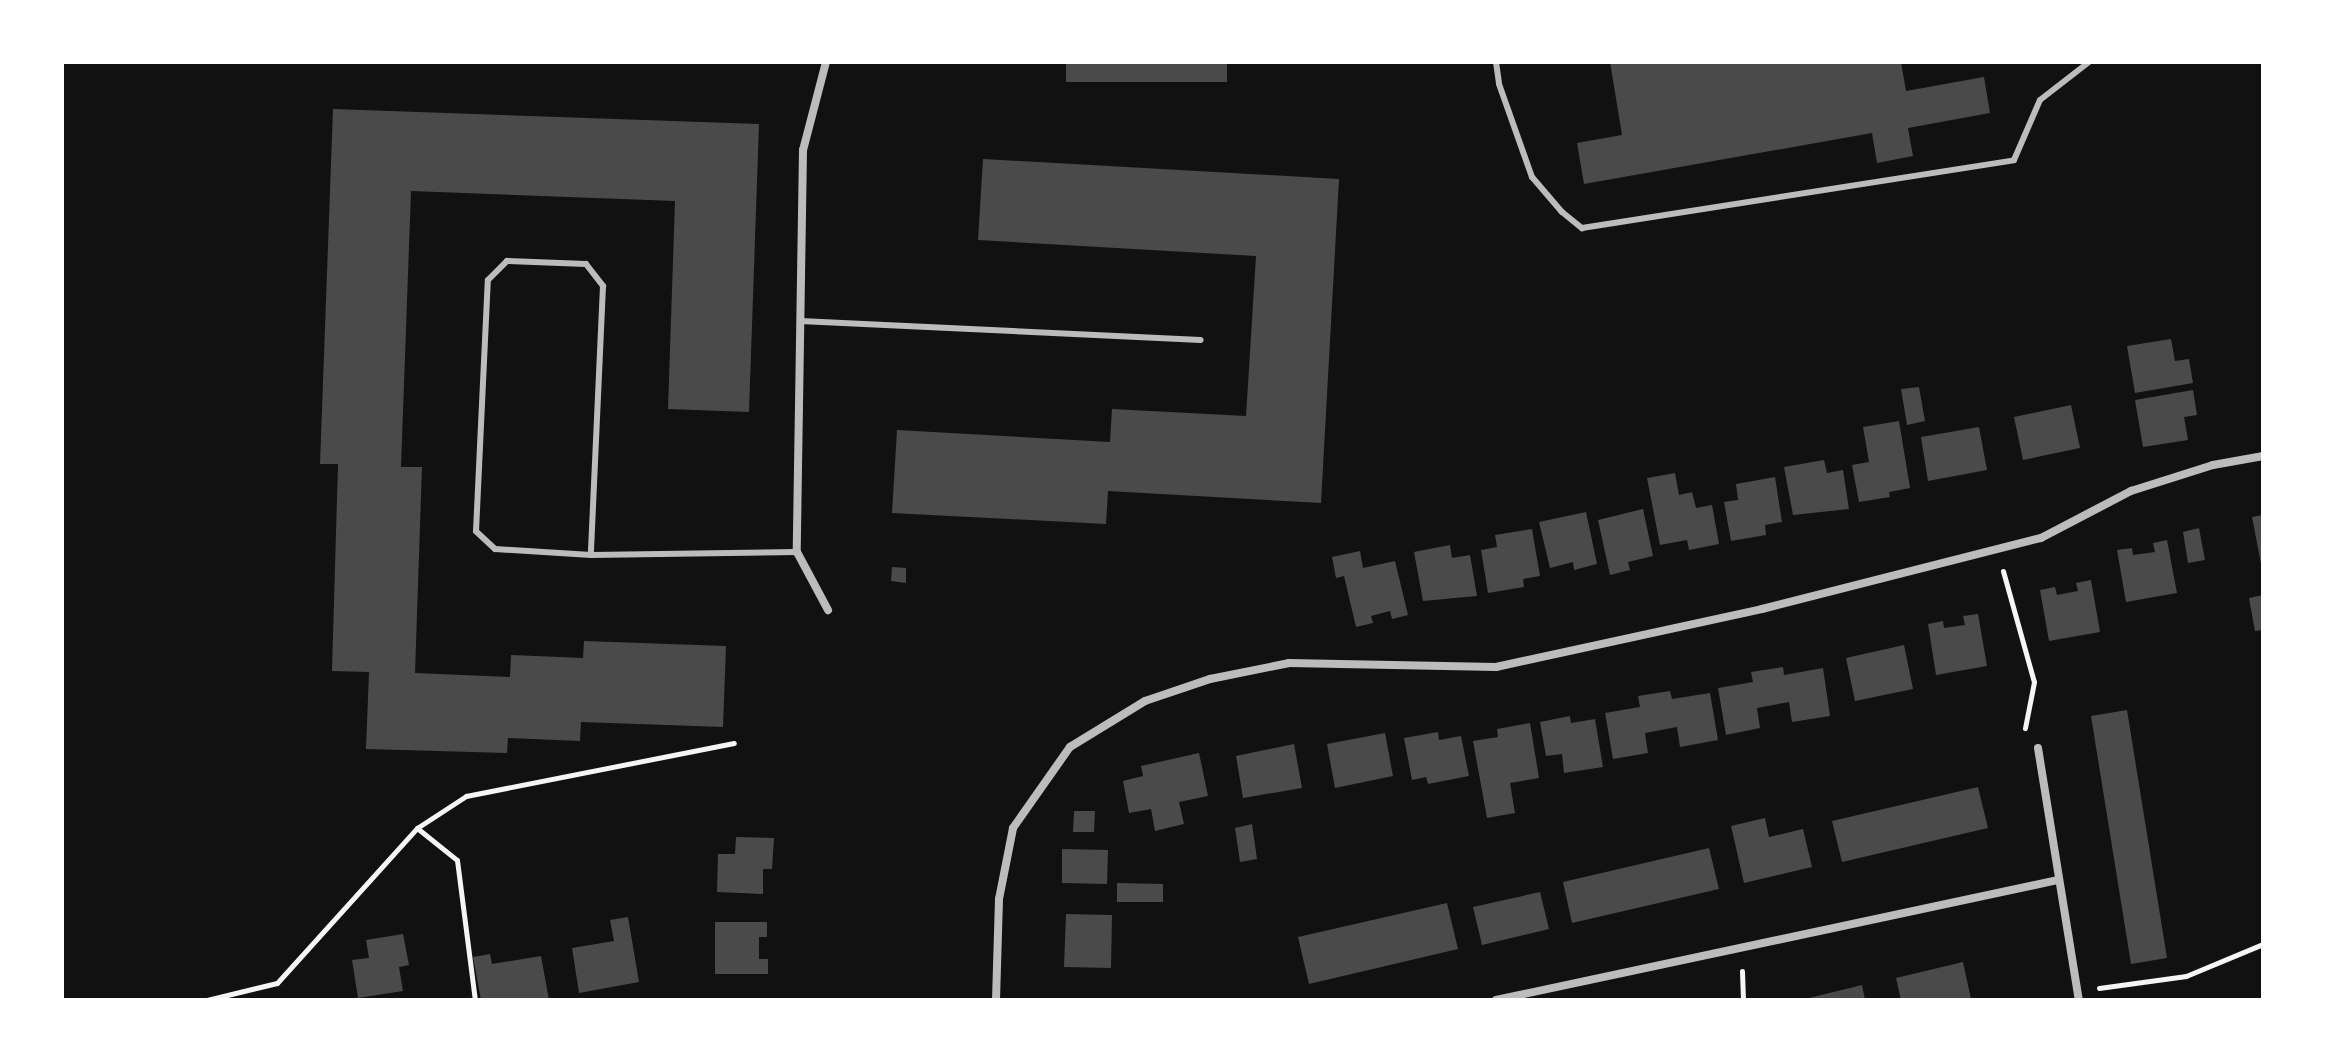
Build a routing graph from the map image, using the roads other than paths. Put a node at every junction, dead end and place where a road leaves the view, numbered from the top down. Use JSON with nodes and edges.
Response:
{"nodes":[{"id":1,"x":826,"y":62,"type":"edge"},
{"id":2,"x":1496,"y":62,"type":"edge"},
{"id":3,"x":2089,"y":62,"type":"edge"},
{"id":4,"x":800,"y":321,"type":"junction"},
{"id":5,"x":1201,"y":340,"type":"dead end"},
{"id":6,"x":2263,"y":456,"type":"edge"},
{"id":7,"x":797,"y":552,"type":"junction"},
{"id":8,"x":591,"y":555,"type":"junction"},
{"id":9,"x":828,"y":610,"type":"dead end"},
{"id":10,"x":2038,"y":748,"type":"road end"},
{"id":11,"x":2058,"y":880,"type":"junction"},
{"id":12,"x":2079,"y":996,"type":"edge"},
{"id":13,"x":996,"y":1000,"type":"edge"},
{"id":14,"x":1496,"y":1000,"type":"edge"}],
"edges":[{"from":1,"to":4,"type":"street"},
{"from":2,"to":3,"type":"lane"},
{"from":4,"to":5,"type":"lane"},
{"from":4,"to":7,"type":"street"},
{"from":6,"to":13,"type":"street"},
{"from":7,"to":8,"type":"lane"},
{"from":7,"to":9,"type":"street"},
{"from":8,"to":8,"type":"lane"},
{"from":10,"to":11,"type":"street"},
{"from":11,"to":12,"type":"street"},
{"from":11,"to":14,"type":"street"}]}
